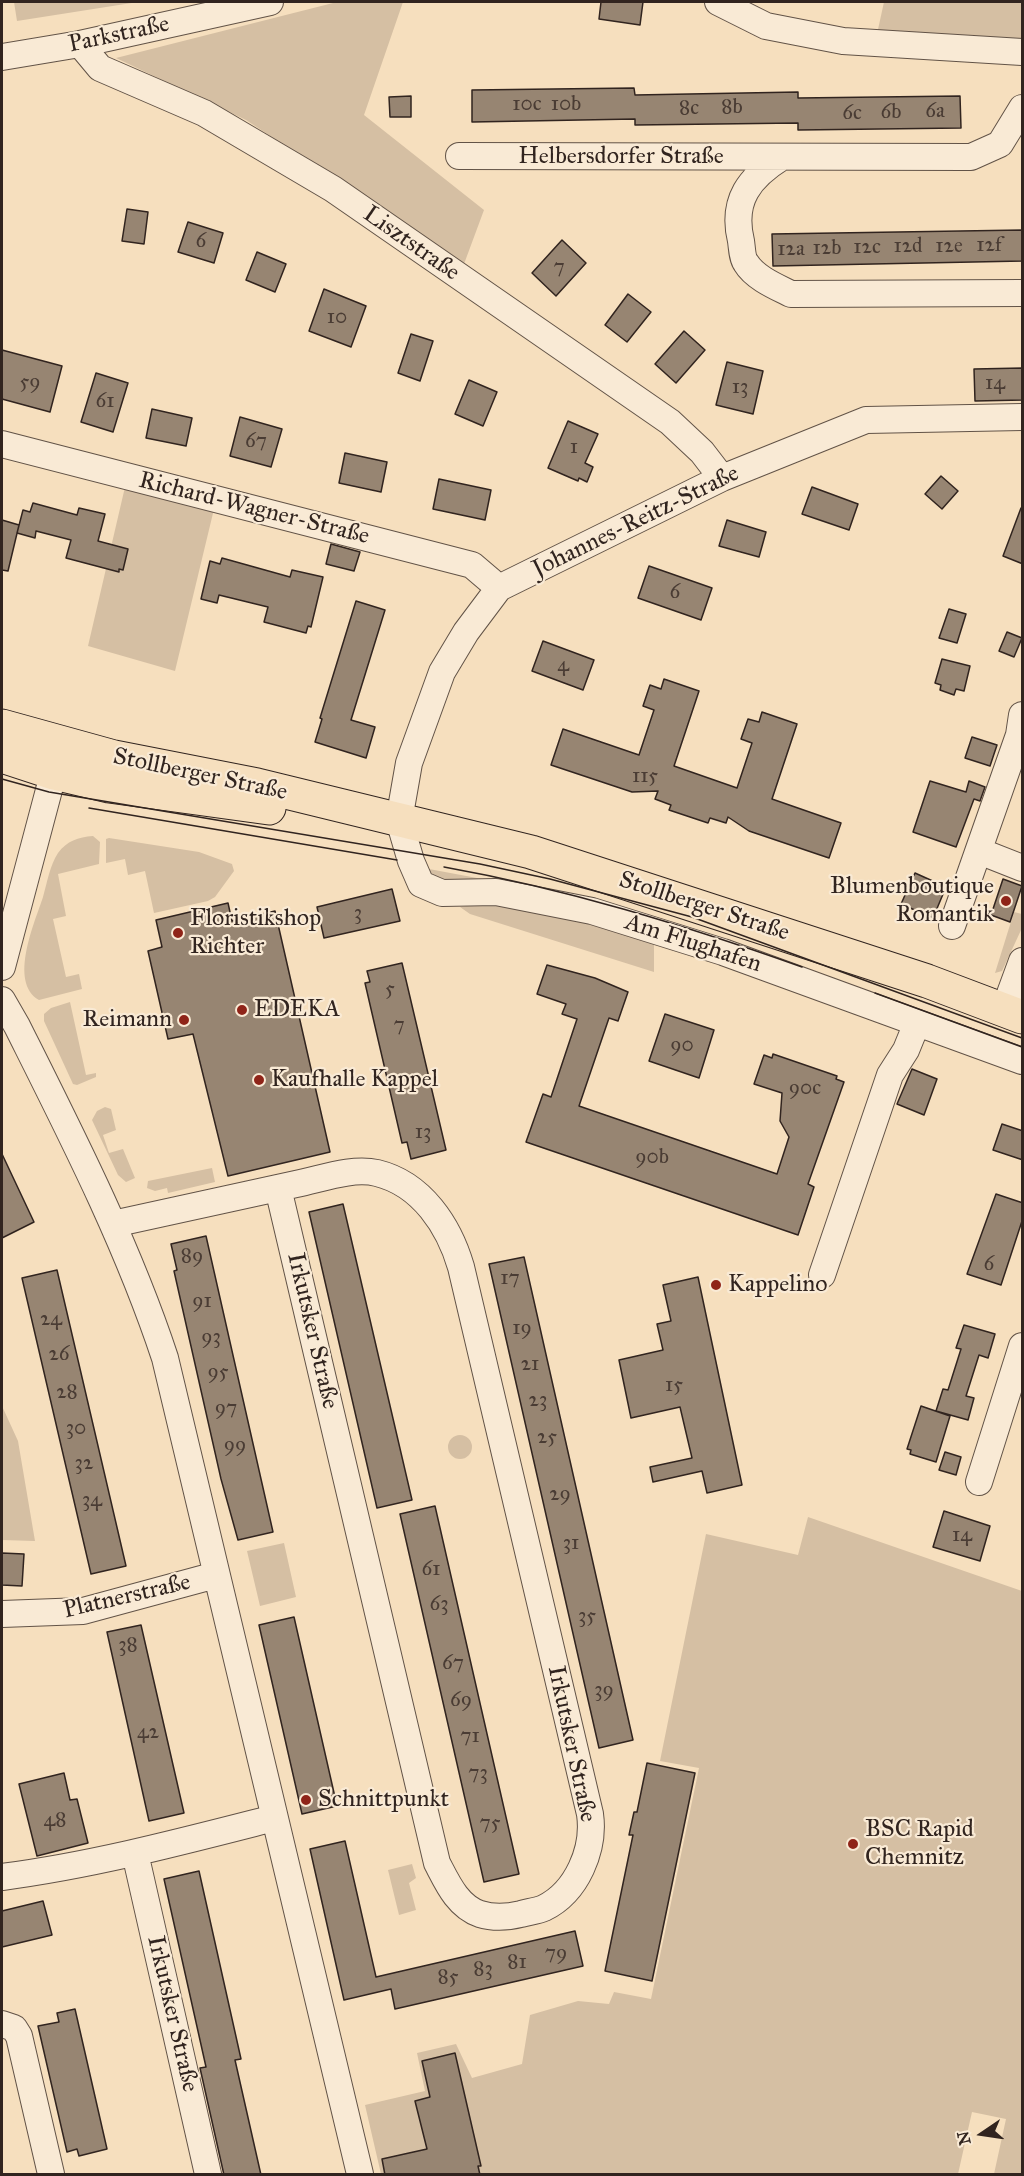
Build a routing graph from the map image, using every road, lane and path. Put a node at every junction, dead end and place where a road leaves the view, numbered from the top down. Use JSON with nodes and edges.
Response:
{"nodes":[{"id":1,"x":270,"y":2,"type":"edge"},
{"id":2,"x":718,"y":2,"type":"edge"},
{"id":3,"x":80,"y":44,"type":"junction"},
{"id":4,"x":1023,"y":52,"type":"edge"},
{"id":5,"x":2,"y":57,"type":"edge"},
{"id":6,"x":1023,"y":108,"type":"edge"},
{"id":7,"x":459,"y":156,"type":"dead end"},
{"id":8,"x":782,"y":157,"type":"junction"},
{"id":9,"x":1023,"y":292,"type":"edge"},
{"id":10,"x":1023,"y":417,"type":"edge"},
{"id":11,"x":2,"y":444,"type":"edge"},
{"id":12,"x":722,"y":478,"type":"junction"},
{"id":13,"x":499,"y":588,"type":"junction"},
{"id":14,"x":1023,"y":715,"type":"edge"},
{"id":15,"x":2,"y":726,"type":"edge"},
{"id":16,"x":2,"y":756,"type":"edge"},
{"id":17,"x":57,"y":758,"type":"junction"},
{"id":18,"x":399,"y":820,"type":"junction"},
{"id":19,"x":979,"y":851,"type":"junction"},
{"id":20,"x":1023,"y":868,"type":"edge"},
{"id":21,"x":952,"y":926,"type":"dead end"},
{"id":22,"x":1023,"y":961,"type":"edge"},
{"id":23,"x":2,"y":967,"type":"edge"},
{"id":24,"x":2,"y":1000,"type":"edge"},
{"id":25,"x":1013,"y":1014,"type":"edge"},
{"id":26,"x":917,"y":1023,"type":"junction"},
{"id":27,"x":1023,"y":1061,"type":"edge"},
{"id":28,"x":278,"y":1188,"type":"junction"},
{"id":29,"x":113,"y":1224,"type":"junction"},
{"id":30,"x":822,"y":1275,"type":"dead end"},
{"id":31,"x":1023,"y":1346,"type":"edge"},
{"id":32,"x":979,"y":1482,"type":"dead end"},
{"id":33,"x":216,"y":1575,"type":"junction"},
{"id":34,"x":2,"y":1614,"type":"edge"},
{"id":35,"x":274,"y":1818,"type":"junction"},
{"id":36,"x":135,"y":1853,"type":"junction"},
{"id":37,"x":2,"y":1877,"type":"edge"},
{"id":38,"x":2,"y":2024,"type":"edge"},
{"id":39,"x":51,"y":2175,"type":"edge"},
{"id":40,"x":208,"y":2175,"type":"edge"},
{"id":41,"x":360,"y":2175,"type":"edge"}],
"edges":[{"from":1,"to":3,"type":"street","name":"Parkstraße"},
{"from":2,"to":4,"type":"street"},
{"from":3,"to":5,"type":"street","name":"Parkstraße"},
{"from":3,"to":12,"type":"street","name":"Lisztstraße"},
{"from":6,"to":8,"type":"street","name":"Helbersdorfer Straße"},
{"from":7,"to":8,"type":"street","name":"Helbersdorfer Straße"},
{"from":8,"to":9,"type":"street","name":"Helbersdorfer Straße"},
{"from":10,"to":12,"type":"street","name":"Johannes-Reitz-Straße"},
{"from":11,"to":13,"type":"street","name":"Richard-Wagner-Straße"},
{"from":12,"to":13,"type":"street","name":"Johannes-Reitz-Straße"},
{"from":13,"to":18,"type":"street","name":"Johannes-Reitz-Straße"},
{"from":14,"to":19,"type":"street"},
{"from":15,"to":17,"type":"main road","name":"Stollberger Straße"},
{"from":16,"to":17,"type":"main road","name":"Stollberger Straße"},
{"from":17,"to":18,"type":"main road","name":"Stollberger Straße"},
{"from":17,"to":23,"type":"street"},
{"from":18,"to":25,"type":"main road","name":"Stollberger Straße"},
{"from":18,"to":26,"type":"street","name":"Am Flughafen"},
{"from":19,"to":20,"type":"street"},
{"from":19,"to":21,"type":"street"},
{"from":22,"to":25,"type":"street","name":"Stollberger Straße"},
{"from":24,"to":29,"type":"street"},
{"from":26,"to":27,"type":"street","name":"Am Flughafen"},
{"from":26,"to":30,"type":"street"},
{"from":28,"to":28,"type":"street","name":"Irkutsker Straße"},
{"from":28,"to":29,"type":"street","name":"Irkutsker Straße"},
{"from":29,"to":33,"type":"street"},
{"from":31,"to":32,"type":"street"},
{"from":33,"to":34,"type":"street","name":"Platnerstraße"},
{"from":33,"to":35,"type":"street"},
{"from":35,"to":36,"type":"street"},
{"from":35,"to":41,"type":"street"},
{"from":36,"to":37,"type":"street"},
{"from":36,"to":40,"type":"street","name":"Irkutsker Straße"},
{"from":38,"to":39,"type":"street"}]}
